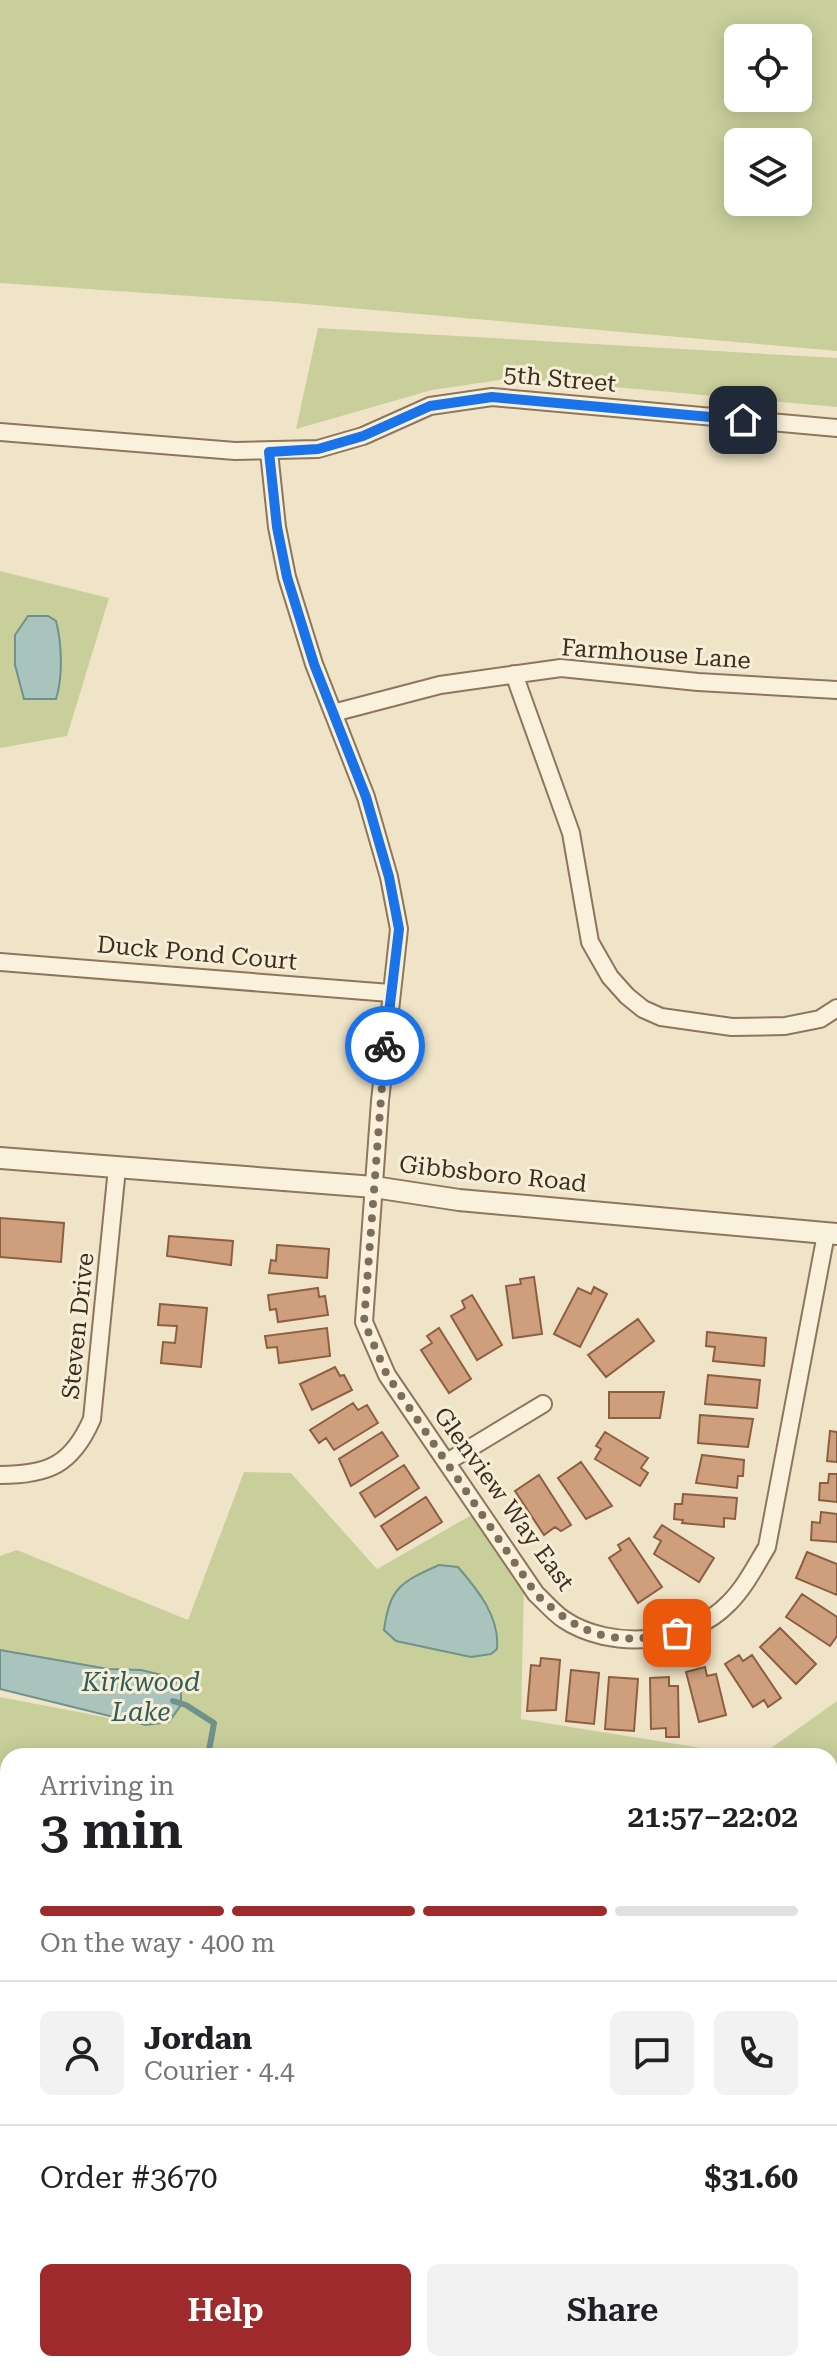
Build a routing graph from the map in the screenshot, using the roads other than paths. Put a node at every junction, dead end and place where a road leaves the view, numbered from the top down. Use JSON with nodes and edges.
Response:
{"nodes":[{"id":1,"x":837,"y":428,"type":"edge"},
{"id":2,"x":0,"y":432,"type":"edge"},
{"id":3,"x":269,"y":452,"type":"junction"},
{"id":4,"x":514,"y":674,"type":"junction"},
{"id":5,"x":837,"y":690,"type":"edge"},
{"id":6,"x":333,"y":713,"type":"junction"},
{"id":7,"x":0,"y":962,"type":"edge"},
{"id":8,"x":390,"y":993,"type":"junction"},
{"id":9,"x":837,"y":1008,"type":"edge"},
{"id":10,"x":0,"y":1158,"type":"edge"},
{"id":11,"x":117,"y":1168,"type":"junction"},
{"id":12,"x":374,"y":1187,"type":"junction"},
{"id":13,"x":831,"y":1234,"type":"edge"},
{"id":14,"x":543,"y":1404,"type":"dead end"},
{"id":15,"x":447,"y":1462,"type":"junction"},
{"id":16,"x":0,"y":1475,"type":"edge"}],
"edges":[{"from":1,"to":3,"type":"street","name":"5th Street"},
{"from":2,"to":3,"type":"street","name":"5th Street"},
{"from":3,"to":6,"type":"street","name":"Glenview Way East"},
{"from":4,"to":5,"type":"street","name":"Farmhouse Lane"},
{"from":4,"to":6,"type":"street","name":"Farmhouse Lane"},
{"from":4,"to":9,"type":"street"},
{"from":6,"to":8,"type":"street","name":"Glenview Way East"},
{"from":7,"to":8,"type":"street","name":"Duck Pond Court"},
{"from":8,"to":12,"type":"street","name":"Glenview Way East"},
{"from":10,"to":11,"type":"street","name":"Gibbsboro Road"},
{"from":11,"to":12,"type":"street","name":"Gibbsboro Road"},
{"from":11,"to":16,"type":"street","name":"Steven Drive"},
{"from":12,"to":13,"type":"street","name":"Gibbsboro Road"},
{"from":12,"to":15,"type":"street","name":"Glenview Way East"},
{"from":13,"to":15,"type":"street","name":"Glenview Way East"},
{"from":14,"to":15,"type":"street"}]}
